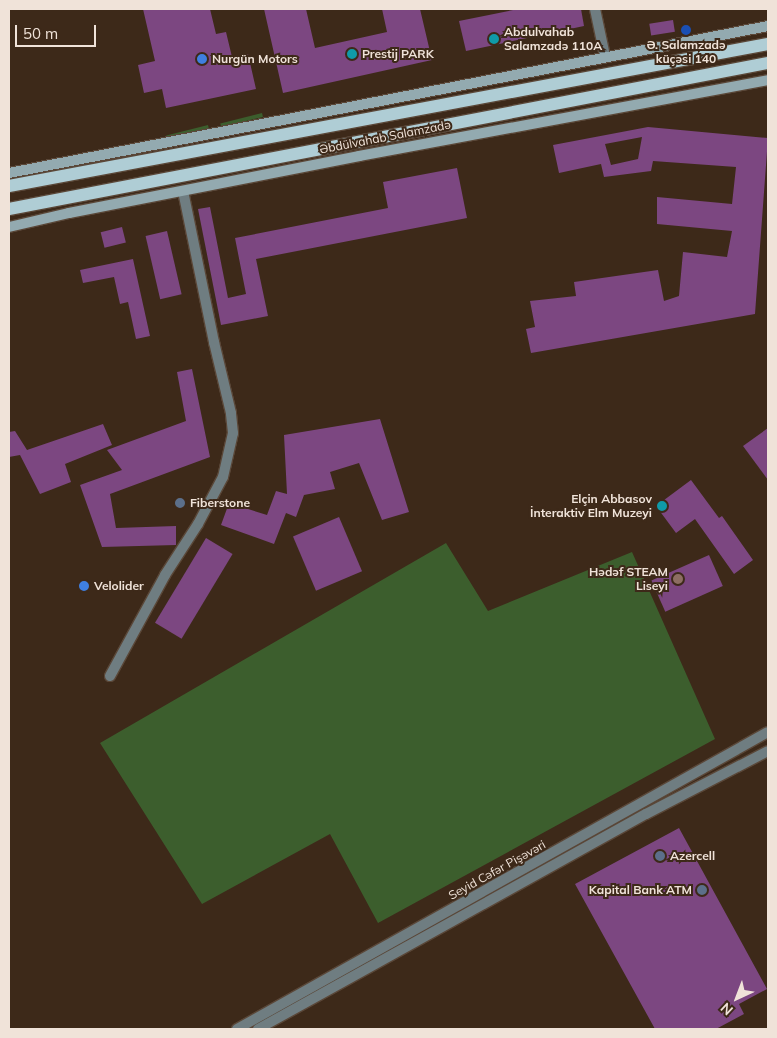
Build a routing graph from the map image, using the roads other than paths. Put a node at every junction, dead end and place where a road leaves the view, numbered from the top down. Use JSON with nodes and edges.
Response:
{"nodes":[{"id":1,"x":595,"y":9,"type":"edge"},
{"id":2,"x":768,"y":26,"type":"edge"},
{"id":3,"x":768,"y":44,"type":"edge"},
{"id":4,"x":605,"y":56,"type":"junction"},
{"id":5,"x":768,"y":63,"type":"edge"},
{"id":6,"x":768,"y":80,"type":"edge"},
{"id":7,"x":199,"y":136,"type":"junction"},
{"id":8,"x":227,"y":145,"type":"junction"},
{"id":9,"x":124,"y":151,"type":"junction"},
{"id":10,"x":234,"y":165,"type":"junction"},
{"id":11,"x":98,"y":169,"type":"junction"},
{"id":12,"x":9,"y":173,"type":"edge"},
{"id":13,"x":209,"y":185,"type":"junction"},
{"id":14,"x":9,"y":186,"type":"edge"},
{"id":15,"x":102,"y":191,"type":"junction"},
{"id":16,"x":183,"y":191,"type":"junction"},
{"id":17,"x":135,"y":200,"type":"junction"},
{"id":18,"x":9,"y":209,"type":"edge"},
{"id":19,"x":9,"y":227,"type":"edge"},
{"id":20,"x":110,"y":676,"type":"dead end"},
{"id":21,"x":768,"y":732,"type":"edge"},
{"id":22,"x":768,"y":751,"type":"edge"},
{"id":23,"x":721,"y":758,"type":"junction"},
{"id":24,"x":729,"y":772,"type":"junction"},
{"id":25,"x":237,"y":1029,"type":"edge"},
{"id":26,"x":258,"y":1029,"type":"edge"}],
"edges":[{"from":1,"to":4,"type":"street"},
{"from":2,"to":4,"type":"main road"},
{"from":3,"to":8,"type":"main road","name":"Əbdülvahab Salamzadə"},
{"from":4,"to":7,"type":"main road"},
{"from":5,"to":10,"type":"main road","name":"Əbdülvahab Salamzadə"},
{"from":6,"to":13,"type":"main road","name":"Əbdülvahab Salamzadə"},
{"from":7,"to":8,"type":"main road"},
{"from":7,"to":9,"type":"main road"},
{"from":8,"to":11,"type":"main road","name":"Əbdülvahab Salamzadə"},
{"from":9,"to":11,"type":"main road"},
{"from":9,"to":12,"type":"main road"},
{"from":10,"to":13,"type":"main road"},
{"from":10,"to":15,"type":"main road","name":"Əbdülvahab Salamzadə"},
{"from":11,"to":14,"type":"main road","name":"Əbdülvahab Salamzadə"},
{"from":13,"to":16,"type":"main road","name":"Əbdülvahab Salamzadə"},
{"from":15,"to":17,"type":"main road"},
{"from":15,"to":18,"type":"main road","name":"Əbdülvahab Salamzadə"},
{"from":16,"to":17,"type":"main road","name":"Əbdülvahab Salamzadə"},
{"from":16,"to":20,"type":"street"},
{"from":17,"to":19,"type":"main road","name":"Əbdülvahab Salamzadə"},
{"from":21,"to":23,"type":"street","name":"Seyid Cəfər Pişəvəri"},
{"from":22,"to":24,"type":"street","name":"Seyid Cəfər Pişəvəri"},
{"from":23,"to":24,"type":"street"},
{"from":23,"to":25,"type":"street","name":"Seyid Cəfər Pişəvəri"},
{"from":24,"to":26,"type":"street","name":"Seyid Cəfər Pişəvəri"}]}
